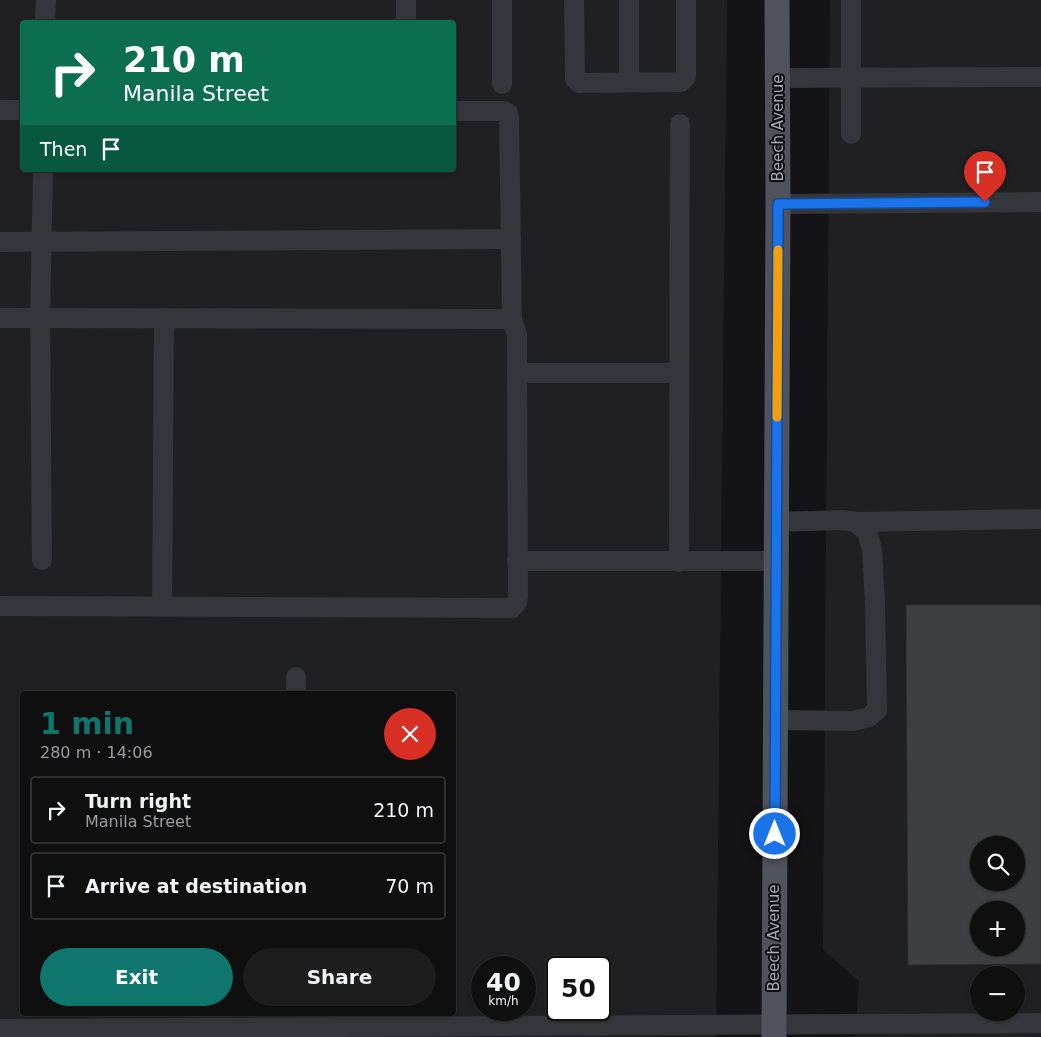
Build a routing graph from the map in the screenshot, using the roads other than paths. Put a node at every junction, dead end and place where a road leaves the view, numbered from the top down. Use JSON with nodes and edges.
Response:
{"nodes":[{"id":1,"x":46,"y":0,"type":"edge"},
{"id":2,"x":406,"y":0,"type":"edge"},
{"id":3,"x":502,"y":0,"type":"edge"},
{"id":4,"x":574,"y":0,"type":"edge"},
{"id":5,"x":629,"y":0,"type":"edge"},
{"id":6,"x":686,"y":0,"type":"edge"},
{"id":7,"x":776,"y":0,"type":"edge"},
{"id":8,"x":852,"y":0,"type":"edge"},
{"id":9,"x":46,"y":20,"type":"edge"},
{"id":10,"x":406,"y":20,"type":"edge"},
{"id":11,"x":1041,"y":77,"type":"edge"},
{"id":12,"x":778,"y":78,"type":"junction"},
{"id":13,"x":851,"y":79,"type":"junction"},
{"id":14,"x":629,"y":82,"type":"junction"},
{"id":15,"x":502,"y":84,"type":"dead end"},
{"id":16,"x":0,"y":110,"type":"edge"},
{"id":17,"x":20,"y":110,"type":"edge"},
{"id":18,"x":456,"y":111,"type":"edge"},
{"id":19,"x":680,"y":124,"type":"dead end"},
{"id":20,"x":851,"y":134,"type":"dead end"},
{"id":21,"x":43,"y":172,"type":"edge"},
{"id":22,"x":1041,"y":202,"type":"edge"},
{"id":23,"x":778,"y":204,"type":"junction"},
{"id":24,"x":511,"y":239,"type":"junction"},
{"id":25,"x":0,"y":242,"type":"edge"},
{"id":26,"x":41,"y":242,"type":"junction"},
{"id":27,"x":0,"y":318,"type":"edge"},
{"id":28,"x":40,"y":318,"type":"junction"},
{"id":29,"x":164,"y":318,"type":"junction"},
{"id":30,"x":512,"y":319,"type":"junction"},
{"id":31,"x":517,"y":373,"type":"junction"},
{"id":32,"x":680,"y":373,"type":"junction"},
{"id":33,"x":1041,"y":519,"type":"edge"},
{"id":34,"x":776,"y":522,"type":"junction"},
{"id":35,"x":856,"y":522,"type":"junction"},
{"id":36,"x":42,"y":560,"type":"dead end"},
{"id":37,"x":517,"y":561,"type":"junction"},
{"id":38,"x":776,"y":561,"type":"junction"},
{"id":39,"x":679,"y":562,"type":"junction"},
{"id":40,"x":0,"y":606,"type":"edge"},
{"id":41,"x":162,"y":606,"type":"junction"},
{"id":42,"x":775,"y":720,"type":"junction"},
{"id":43,"x":298,"y":1020,"type":"edge"},
{"id":44,"x":1041,"y":1023,"type":"edge"},
{"id":45,"x":0,"y":1029,"type":"edge"},
{"id":46,"x":484,"y":1031,"type":"edge"},
{"id":47,"x":774,"y":1031,"type":"edge"},
{"id":48,"x":400,"y":1032,"type":"edge"}],
"edges":[{"from":1,"to":9,"type":"street"},
{"from":2,"to":10,"type":"street"},
{"from":3,"to":15,"type":"street"},
{"from":4,"to":14,"type":"street"},
{"from":5,"to":14,"type":"street"},
{"from":6,"to":14,"type":"street"},
{"from":7,"to":12,"type":"main road","name":"Beech Avenue"},
{"from":8,"to":13,"type":"street"},
{"from":11,"to":13,"type":"street"},
{"from":12,"to":13,"type":"street"},
{"from":12,"to":23,"type":"main road","name":"Beech Avenue"},
{"from":13,"to":20,"type":"street"},
{"from":16,"to":17,"type":"street"},
{"from":18,"to":24,"type":"street"},
{"from":19,"to":32,"type":"street"},
{"from":21,"to":26,"type":"street"},
{"from":22,"to":23,"type":"street"},
{"from":23,"to":34,"type":"main road","name":"Beech Avenue"},
{"from":24,"to":26,"type":"street"},
{"from":24,"to":30,"type":"street"},
{"from":25,"to":26,"type":"street"},
{"from":26,"to":28,"type":"street"},
{"from":27,"to":28,"type":"street"},
{"from":28,"to":29,"type":"street"},
{"from":28,"to":36,"type":"street"},
{"from":29,"to":30,"type":"street"},
{"from":29,"to":41,"type":"street"},
{"from":30,"to":31,"type":"street"},
{"from":31,"to":32,"type":"street"},
{"from":31,"to":37,"type":"street"},
{"from":32,"to":39,"type":"street"},
{"from":33,"to":35,"type":"street"},
{"from":34,"to":35,"type":"street"},
{"from":34,"to":38,"type":"main road","name":"Beech Avenue"},
{"from":35,"to":42,"type":"street"},
{"from":37,"to":39,"type":"street"},
{"from":37,"to":41,"type":"street"},
{"from":38,"to":39,"type":"street"},
{"from":38,"to":42,"type":"main road","name":"Beech Avenue"},
{"from":40,"to":41,"type":"street"},
{"from":42,"to":47,"type":"main road","name":"Beech Avenue"},
{"from":43,"to":45,"type":"street"},
{"from":43,"to":48,"type":"street"},
{"from":44,"to":47,"type":"street"},
{"from":46,"to":47,"type":"street"},
{"from":46,"to":48,"type":"street"}]}
